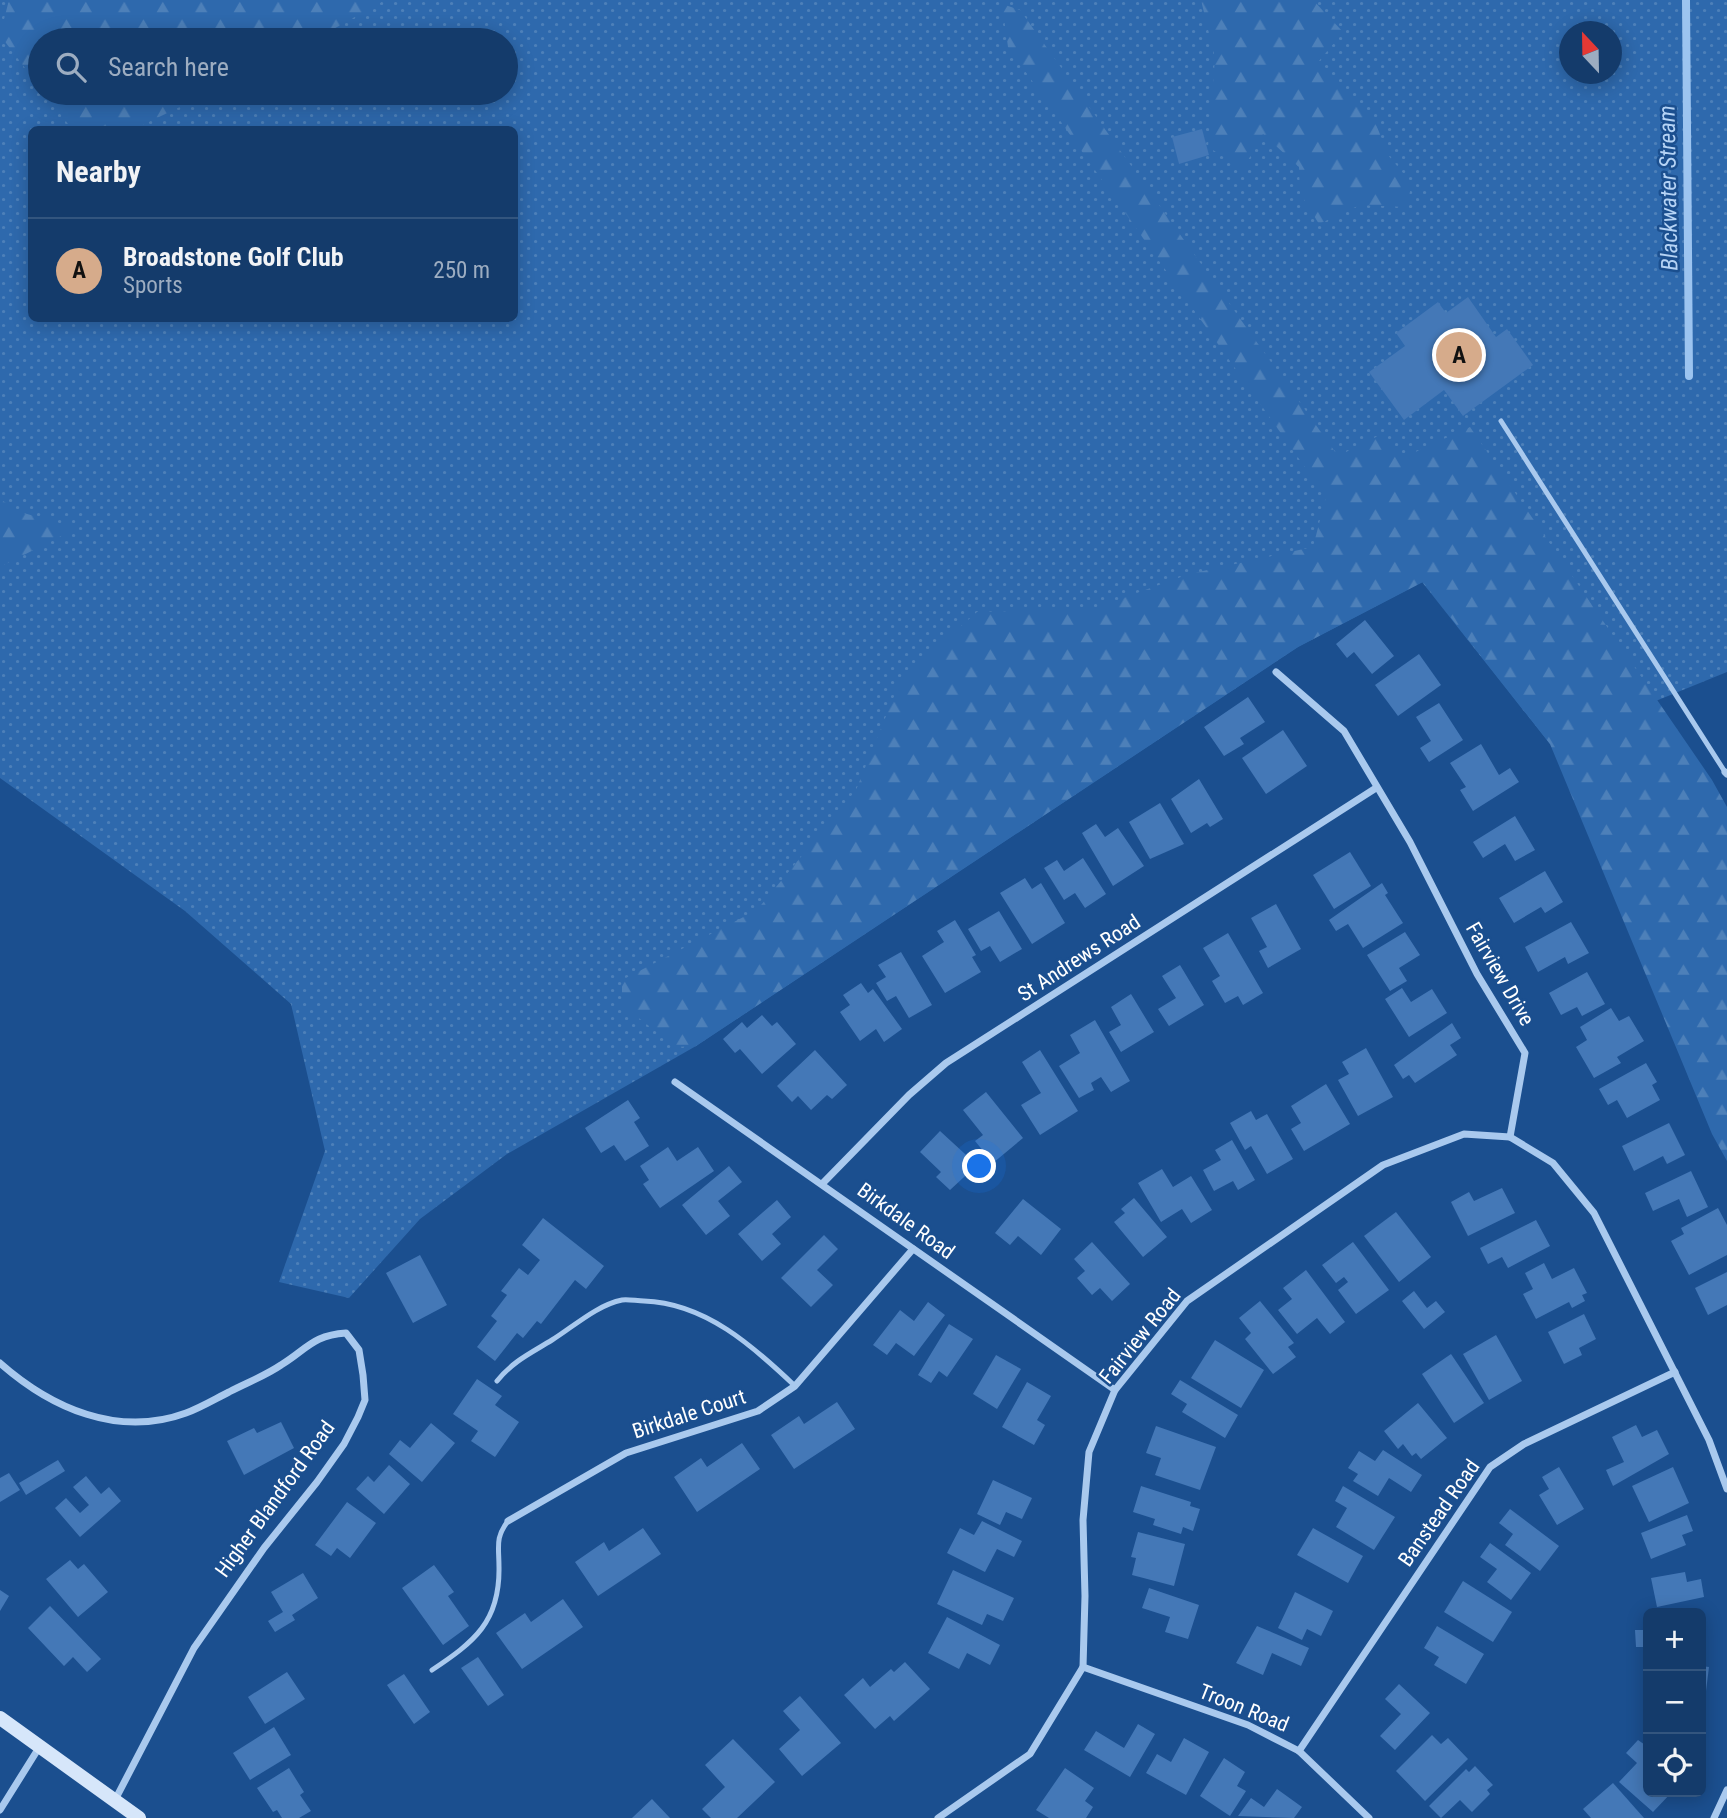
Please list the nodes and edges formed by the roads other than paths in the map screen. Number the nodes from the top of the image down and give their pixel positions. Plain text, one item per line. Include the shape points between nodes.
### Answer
1 (1501, 421) dead end
2 (1276, 672) dead end
3 (1726, 773) edge
4 (1376, 788) junction
5 (675, 1082) dead end
6 (1510, 1137) junction
7 (823, 1183) junction
8 (914, 1249) junction
9 (0, 1363) edge
10 (1675, 1372) junction
11 (496, 1381) dead end
12 (794, 1386) junction
13 (1115, 1390) junction
14 (1727, 1489) edge
15 (508, 1521) joint
16 (1083, 1667) junction
17 (432, 1670) dead end
18 (0, 1718) edge
19 (40, 1746) junction
20 (1299, 1751) junction
21 (1727, 1790) edge
22 (115, 1800) junction
23 (0, 1810) edge
24 (139, 1818) edge
25 (938, 1818) edge
26 (1369, 1818) edge
27 (1714, 1818) edge

1 - 3 lane
2 - 4 street, Fairview Drive via 1344,731
4 - 6 street, Fairview Drive via 1525,1053
4 - 7 street, St Andrews Road via 946,1063
5 - 7 street, Birkdale Road
6 - 10 street via 1553,1163 1594,1213
6 - 13 street, Fairview Road via 1464,1134 1383,1165 1187,1301
7 - 8 street, Birkdale Road
8 - 12 street, Birkdale Court
8 - 13 street, Birkdale Road
9 - 22 street, Higher Blandford Road via 19,1380 69,1409 109,1423 146,1422 185,1414 281,1366 314,1339 346,1333 359,1350 365,1399 344,1444 194,1648
10 - 14 street
10 - 20 street, Banstead Road via 1524,1444 1490,1467
11 - 12 lane via 512,1362 622,1300 678,1307 718,1324 758,1351
12 - 15 street, Birkdale Court via 758,1411 626,1453
13 - 16 street, Fairview Road via 1090,1452 1083,1520
15 - 17 lane via 498,1534 497,1602 470,1645
16 - 20 street, Troon Road via 1248,1726
16 - 25 street, Fairview Road via 1030,1754
18 - 19 main road
19 - 22 main road
19 - 23 street
20 - 26 street, Troon Road
21 - 27 street
22 - 24 main road

